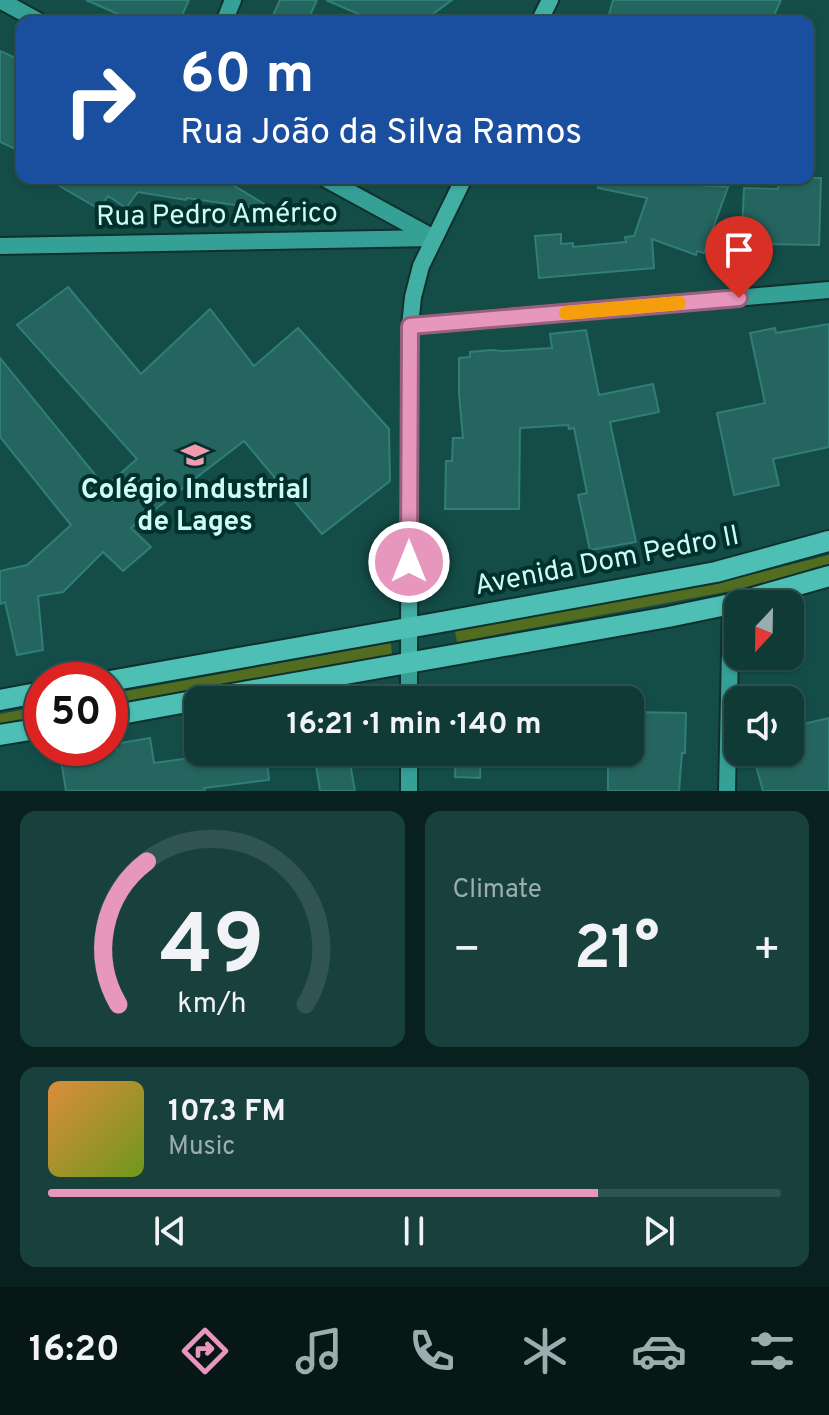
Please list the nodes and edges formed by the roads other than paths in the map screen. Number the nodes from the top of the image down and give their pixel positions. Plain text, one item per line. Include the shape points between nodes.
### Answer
1 (0, 0) edge
2 (29, 16) edge
3 (335, 184) edge
4 (461, 184) edge
5 (434, 238) junction
6 (0, 246) edge
7 (829, 290) edge
8 (410, 326) junction
9 (829, 541) edge
10 (829, 576) edge
11 (780, 590) edge
12 (724, 605) edge
13 (409, 628) junction
14 (409, 663) junction
15 (730, 670) edge
16 (128, 678) edge
17 (278, 686) edge
18 (409, 686) edge
19 (24, 695) edge
20 (0, 700) edge
21 (184, 703) edge
22 (128, 713) edge
23 (24, 731) edge
24 (0, 735) edge
25 (409, 766) edge
26 (409, 791) edge
27 (727, 791) edge

1 - 2 street
3 - 5 street
4 - 5 main road
5 - 6 street, Rua Pedro Américo
5 - 8 main road via 421,266
7 - 8 street
8 - 13 main road
9 - 13 main road, Avenida Dom Pedro II via 716,572
10 - 11 main road
12 - 14 main road
13 - 14 main road
13 - 16 main road, Avenida Dom Pedro II
14 - 17 main road
14 - 18 street
15 - 27 street
19 - 20 main road
21 - 22 main road
23 - 24 main road
25 - 26 street

